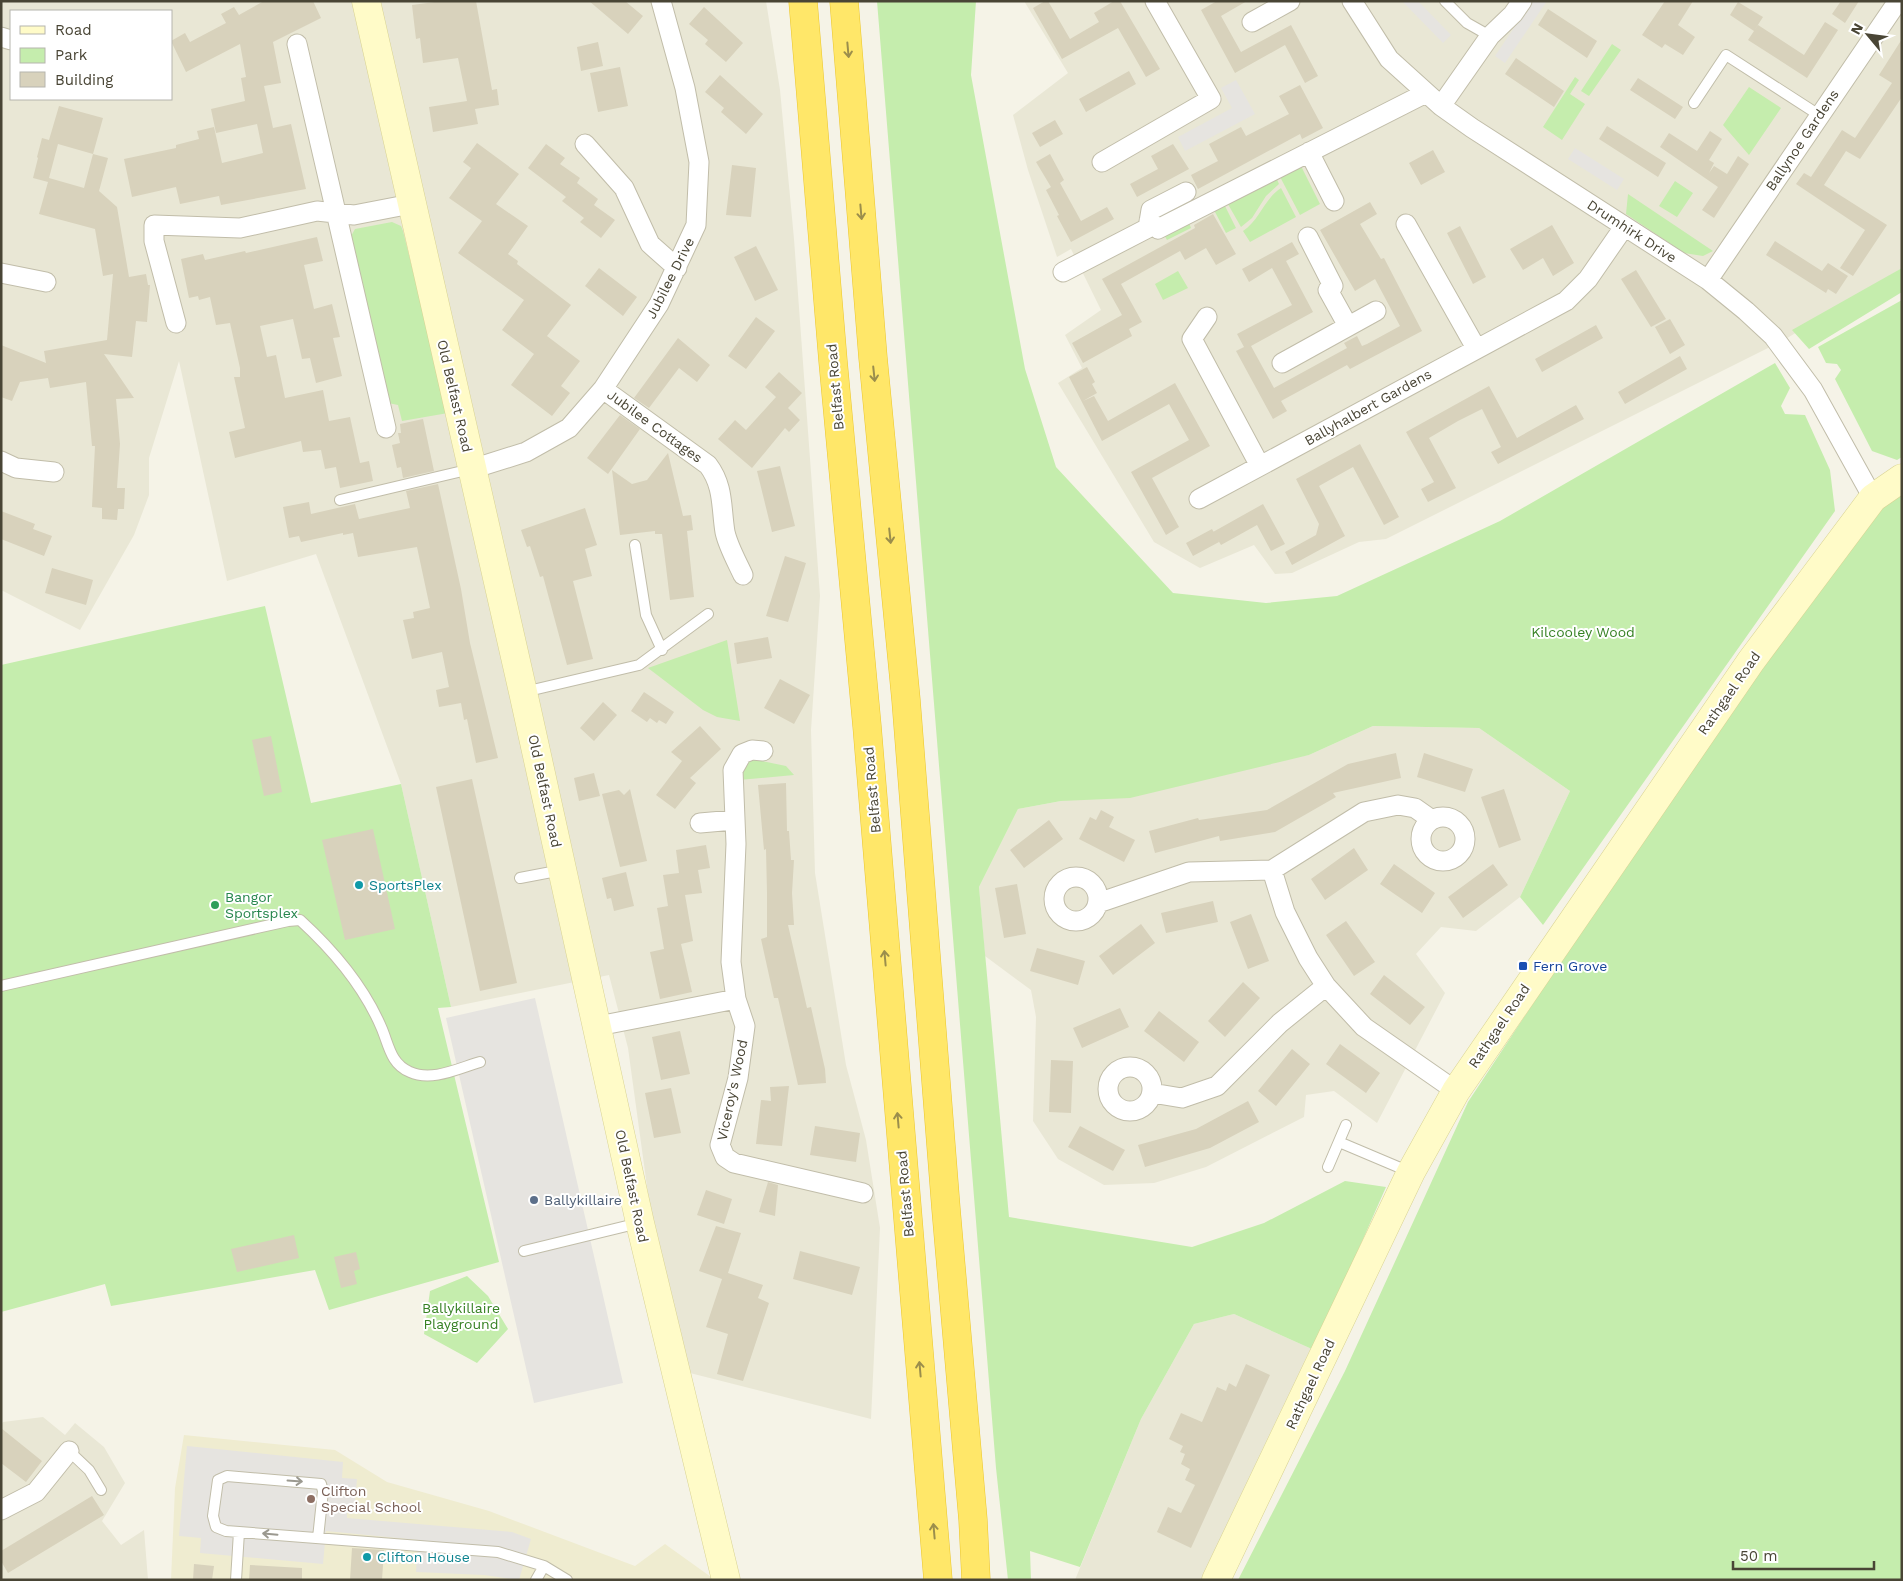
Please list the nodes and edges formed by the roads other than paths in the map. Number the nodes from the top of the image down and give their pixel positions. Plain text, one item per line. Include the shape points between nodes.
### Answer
1 (366, 1) edge
2 (661, 1) edge
3 (803, 1) edge
4 (844, 1) edge
5 (1155, 1) edge
6 (1290, 1) edge
7 (1352, 1) edge
8 (1446, 1) edge
9 (1522, 1) edge
10 (1898, 1) edge
11 (1252, 22) dead end
12 (1490, 36) junction
13 (297, 44) dead end
14 (1426, 93) junction
15 (1694, 103) dead end
16 (1441, 106) junction
17 (1819, 115) junction
18 (585, 144) dead end
19 (1309, 152) junction
20 (1102, 162) dead end
21 (1186, 192) dead end
22 (1334, 201) dead end
23 (411, 204) junction
24 (336, 214) junction
25 (1149, 221) junction
26 (1406, 224) dead end
27 (1624, 227) junction
28 (1308, 237) dead end
29 (677, 268) junction
30 (1063, 272) dead end
31 (1, 273) edge
32 (1708, 280) junction
33 (46, 282) dead end
34 (1376, 311) dead end
35 (1207, 317) dead end
36 (176, 323) dead end
37 (1348, 326) junction
38 (1476, 348) junction
39 (1282, 363) dead end
40 (603, 389) junction
41 (386, 428) dead end
42 (1, 462) edge
43 (1260, 466) junction
44 (472, 469) junction
45 (54, 472) dead end
46 (1902, 478) edge
47 (1873, 498) junction
48 (340, 500) dead end
49 (1199, 500) dead end
50 (635, 545) dead end
51 (743, 576) dead end
52 (708, 614) dead end
53 (662, 650) junction
54 (524, 692) junction
55 (763, 751) dead end
56 (734, 820) junction
57 (1432, 820) dead end
58 (700, 823) dead end
59 (563, 870) junction
60 (1272, 870) junction
61 (520, 878) dead end
62 (1098, 902) dead end
63 (1, 986) edge
64 (1326, 986) junction
65 (736, 999) junction
66 (598, 1026) junction
67 (480, 1062) dead end
68 (1456, 1091) junction
69 (1152, 1093) dead end
70 (1346, 1126) dead end
71 (1339, 1142) junction
72 (1328, 1167) dead end
73 (1411, 1172) junction
74 (863, 1193) dead end
75 (640, 1223) junction
76 (524, 1252) dead end
77 (69, 1451) joint
78 (101, 1490) dead end
79 (2, 1507) edge
80 (239, 1532) junction
81 (318, 1538) junction
82 (544, 1566) junction
83 (236, 1580) edge
84 (536, 1580) edge
85 (567, 1580) edge
86 (726, 1580) edge
87 (938, 1580) edge
88 (976, 1580) edge
89 (1216, 1580) edge

1 - 23 street, Old Belfast Road
2 - 29 street, Jubilee Drive via 685,88 699,162 696,225
87 -> 3 highway, Belfast Road
4 -> 88 highway via 873,358 906,700
5 - 20 street via 1211,99
6 - 11 street
7 - 14 street, Drumhirk Drive via 1389,60
8 - 12 lane via 1467,22
9 - 12 street
10 - 17 street, Ballynoe Gardens
12 - 16 street
13 - 24 street
14 - 16 street, Drumhirk Drive
14 - 19 street
15 - 17 lane via 1726,55
16 - 27 street, Drumhirk Drive
17 - 32 street, Ballynoe Gardens
18 - 29 street via 624,188 650,244
19 - 22 street
19 - 25 street via 1158,229
21 - 25 street via 1151,210
23 - 24 street via 354,215
23 - 44 street, Old Belfast Road
24 - 36 street via 317,211 240,228 154,225 154,242
24 - 41 street
25 - 30 street via 1148,228
26 - 38 street
27 - 32 street, Drumhirk Drive
27 - 38 street, Ballyhalbert Gardens via 1588,278 1566,301
28 - 37 street via 1333,286 1328,290
29 - 40 street, Jubilee Drive via 659,304
31 - 33 street
32 - 47 street, Drumhirk Drive via 1746,311 1784,349 1820,401
34 - 37 street
35 - 43 street via 1192,338
37 - 39 street
38 - 43 street, Ballyhalbert Gardens
40 - 44 street, Jubilee Drive via 569,428 526,452
40 - 51 street, Jubilee Cottages via 694,454 717,476 725,534
42 - 45 street via 16,468
43 - 49 street, Ballyhalbert Gardens
44 - 48 lane
44 - 54 street, Old Belfast Road
46 - 47 street, Rathgael Road
47 - 68 street, Rathgael Road via 1746,669
50 - 53 lane via 646,615
52 - 53 lane
53 - 54 lane via 639,665
54 - 59 street, Old Belfast Road
55 - 56 street, Viceroy's Wood via 752,750 742,754 733,770
56 - 58 street
56 - 65 street, Viceroy's Wood via 736,883 731,962
57 - 60 street via 1415,808 1398,805 1364,812
59 - 61 lane
59 - 66 street, Old Belfast Road
60 - 62 street via 1189,872
60 - 64 street via 1285,912
63 - 67 lane via 300,920 344,965 362,990 387,1047 403,1068 411,1073 434,1076
64 - 68 street via 1364,1027
64 - 69 street via 1280,1023 1217,1086 1182,1098
65 - 66 street
65 - 74 street, Viceroy's Wood via 745,1026 738,1078 720,1145 725,1157 734,1163
66 - 75 street, Old Belfast Road
68 - 73 street, Rathgael Road
70 - 71 lane
71 - 72 lane
71 - 73 lane
73 - 89 street, Rathgael Road
75 - 76 lane
75 - 86 street, Old Belfast Road
77 - 78 lane via 89,1470
77 - 79 street via 36,1492
81 -> 80 lane
80 -> 81 lane via 216,1527 216,1489 218,1480 227,1476 320,1484
80 - 83 lane
81 - 82 lane via 498,1552
82 - 84 lane
82 - 85 lane

